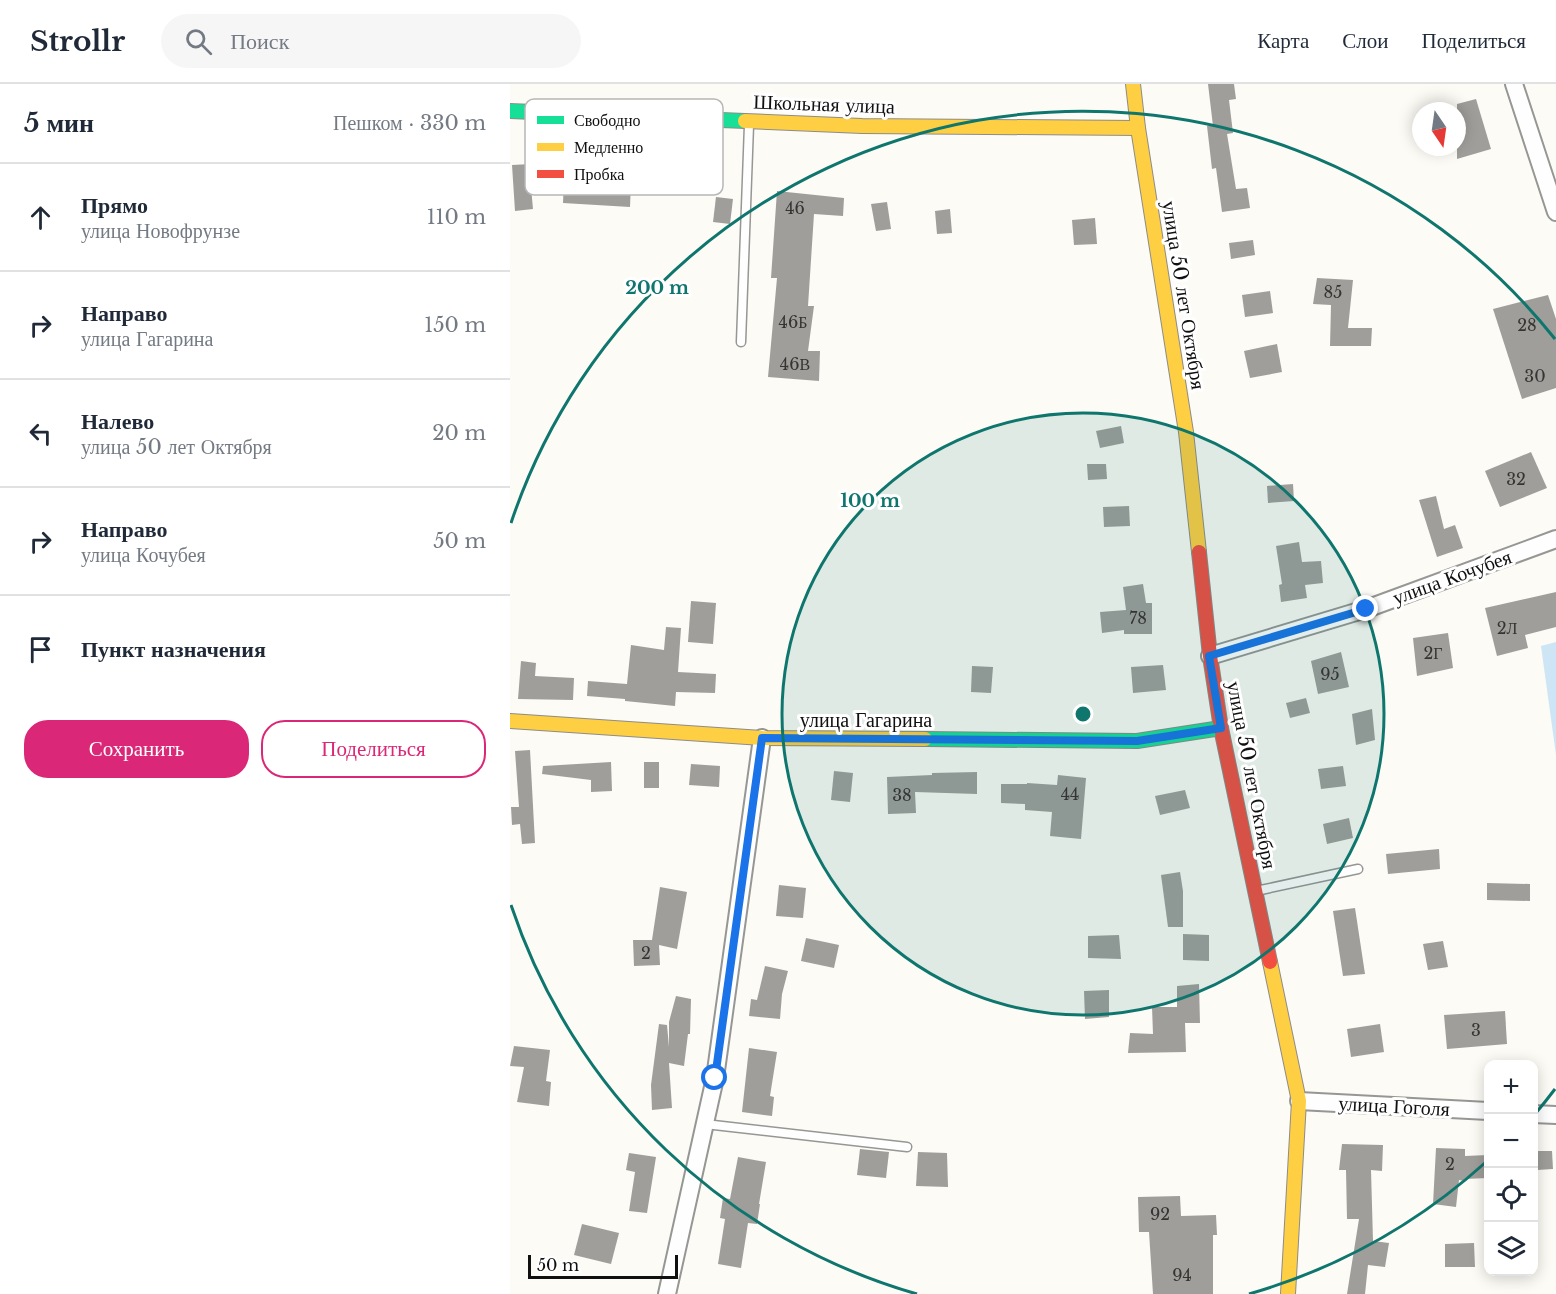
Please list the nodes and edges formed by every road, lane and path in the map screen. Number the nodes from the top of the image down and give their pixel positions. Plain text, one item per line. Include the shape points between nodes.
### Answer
1 (1133, 84) edge
2 (1514, 84) edge
3 (510, 111) edge
4 (525, 112) edge
5 (723, 120) edge
6 (749, 121) junction
7 (1138, 128) junction
8 (1554, 201) edge
9 (741, 342) dead end
10 (1556, 538) edge
11 (1209, 656) junction
12 (510, 721) edge
13 (1221, 728) junction
14 (762, 738) junction
15 (1358, 868) dead end
16 (1255, 891) junction
17 (1299, 1101) junction
18 (1484, 1111) edge
19 (1538, 1114) edge
20 (1556, 1115) edge
21 (705, 1124) junction
22 (907, 1147) dead end
23 (667, 1294) edge
24 (1288, 1294) edge

1 - 7 street, улица 50 лет Октября
2 - 8 street
3 - 4 street, Школьная улица
5 - 6 street, Школьная улица
6 - 7 street, Школьная улица
6 - 9 lane
7 - 11 street, улица 50 лет Октября via 1186,432
10 - 11 street, улица Кочубея via 1366,609
11 - 13 street, улица 50 лет Октября
12 - 14 street, улица Гагарина
13 - 14 street, улица Гагарина via 1137,741
13 - 16 street, улица 50 лет Октября
14 - 21 street via 715,1078
15 - 16 lane
16 - 17 street, улица 50 лет Октября
17 - 18 street, улица Гоголя
17 - 24 street, улица 50 лет Октября
19 - 20 street
21 - 22 lane
21 - 23 street

